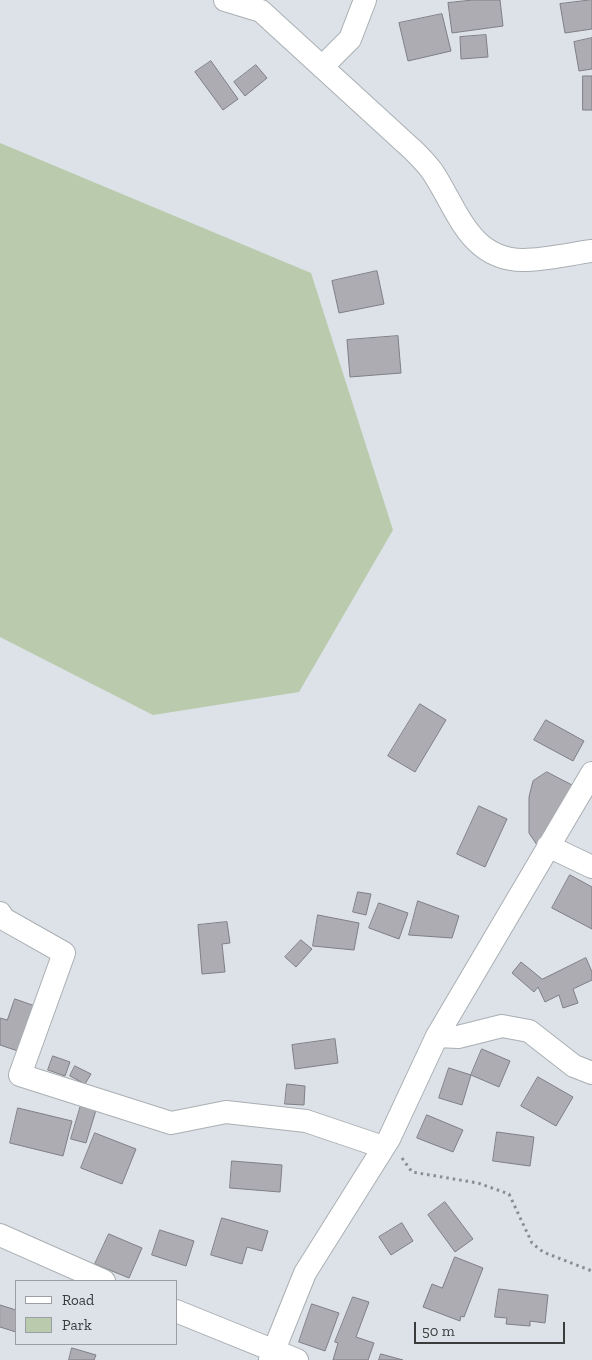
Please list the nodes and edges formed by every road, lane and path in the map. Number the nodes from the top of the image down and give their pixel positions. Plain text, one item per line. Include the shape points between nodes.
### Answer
1 (225, 0) edge
2 (365, 0) edge
3 (322, 67) junction
4 (592, 251) edge
5 (592, 773) edge
6 (548, 846) junction
7 (592, 868) edge
8 (0, 913) edge
9 (437, 1036) junction
10 (592, 1073) edge
11 (386, 1143) junction
12 (0, 1235) edge
13 (592, 1271) edge
14 (102, 1280) edge
15 (178, 1312) edge
16 (271, 1355) edge
17 (297, 1360) edge

1 - 3 street via 261,11
2 - 3 street via 350,39
3 - 4 street via 431,169 467,231 480,246 522,260
5 - 6 street
6 - 7 street
6 - 9 street
8 - 11 street via 4,919 64,953 20,1075 171,1123 226,1112 306,1121
9 - 10 street via 458,1037 502,1026 529,1031 574,1066
9 - 11 street
11 - 13 path via 412,1172 478,1182 509,1194 532,1243 544,1252
11 - 16 street via 305,1273
12 - 14 street
15 - 16 street
16 - 17 street

